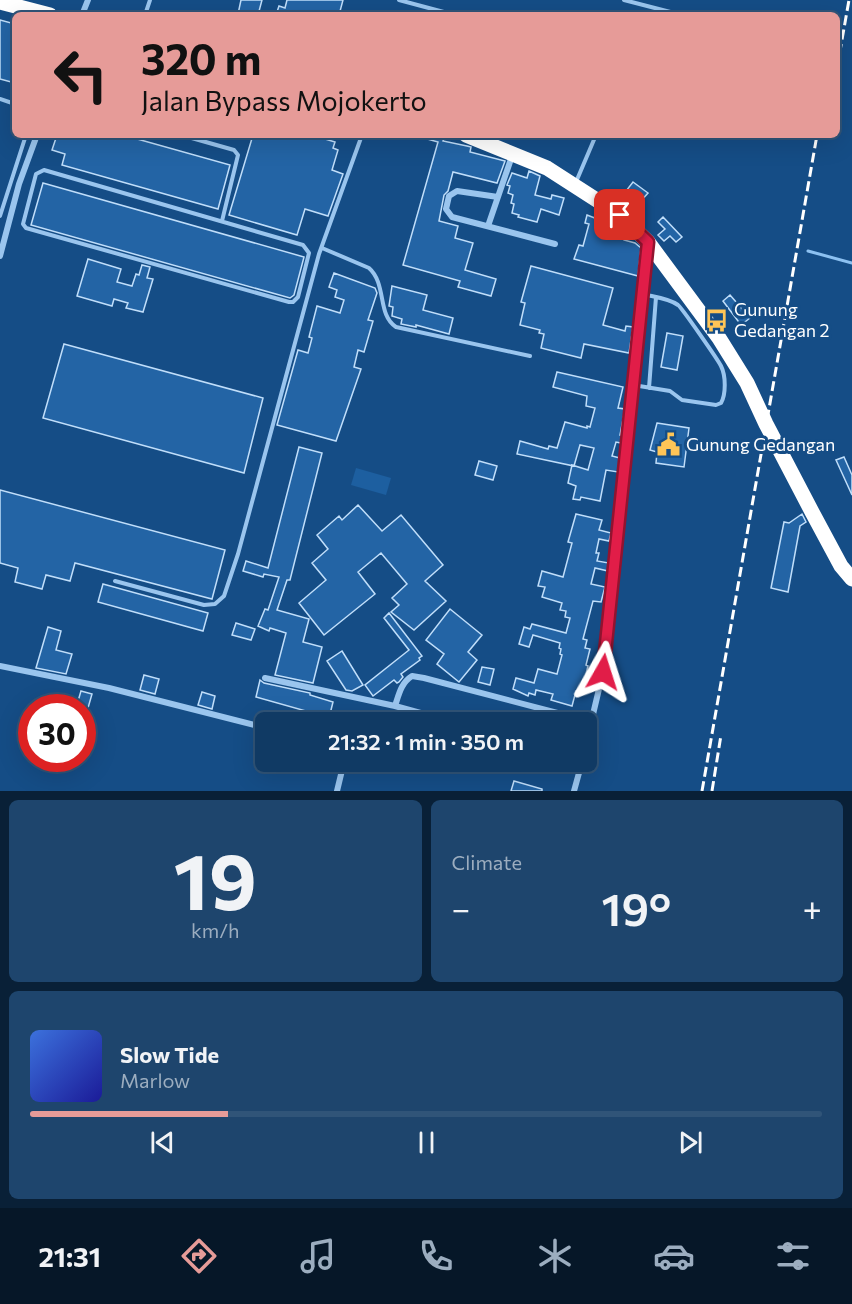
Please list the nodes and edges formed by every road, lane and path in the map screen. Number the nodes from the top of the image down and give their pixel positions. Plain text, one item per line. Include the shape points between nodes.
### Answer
1 (399, 0) edge
2 (624, 0) edge
3 (0, 2) edge
4 (38, 12) edge
5 (444, 12) edge
6 (670, 12) edge
7 (25, 138) edge
8 (36, 138) edge
9 (192, 138) edge
10 (361, 138) edge
11 (473, 138) edge
12 (595, 138) edge
13 (513, 154) junction
14 (574, 186) junction
15 (498, 198) junction
16 (0, 216) edge
17 (222, 221) junction
18 (488, 226) junction
19 (648, 242) junction
20 (555, 244) dead end
21 (322, 248) junction
22 (0, 256) edge
23 (642, 294) junction
24 (656, 297) junction
25 (530, 356) dead end
26 (633, 385) junction
27 (649, 388) junction
28 (852, 579) edge
29 (116, 581) dead end
30 (0, 666) edge
31 (265, 678) dead end
32 (395, 706) junction
33 (417, 712) edge
34 (553, 712) edge
35 (594, 712) edge
36 (255, 725) edge
37 (342, 772) edge
38 (579, 772) edge
39 (337, 791) edge
40 (574, 791) edge

1 - 5 lane
2 - 6 lane
3 - 4 highway
7 - 16 lane
8 - 22 street
9 - 17 lane via 234,150 238,155
10 - 21 lane
11 - 13 highway
12 - 14 lane
13 - 14 highway via 547,168
13 - 15 street
14 - 19 highway via 620,215
15 - 18 street
15 - 18 street via 457,190 448,199 449,214
17 - 17 lane via 41,170 36,174 23,224 267,296 296,300 309,253 306,247
18 - 20 street
19 - 23 street
19 - 28 highway via 747,383 841,566
21 - 25 lane via 375,274 387,319 396,327
21 - 29 lane via 224,596 215,604 204,605
23 - 24 lane
23 - 26 street
24 - 27 lane
24 - 27 lane via 681,307 721,366 723,399 716,405 682,400 670,391
26 - 27 lane
26 - 35 street via 603,672
30 - 36 street via 109,688
31 - 32 street
32 - 33 street
32 - 34 street via 402,686 412,676
37 - 39 street
38 - 40 street

